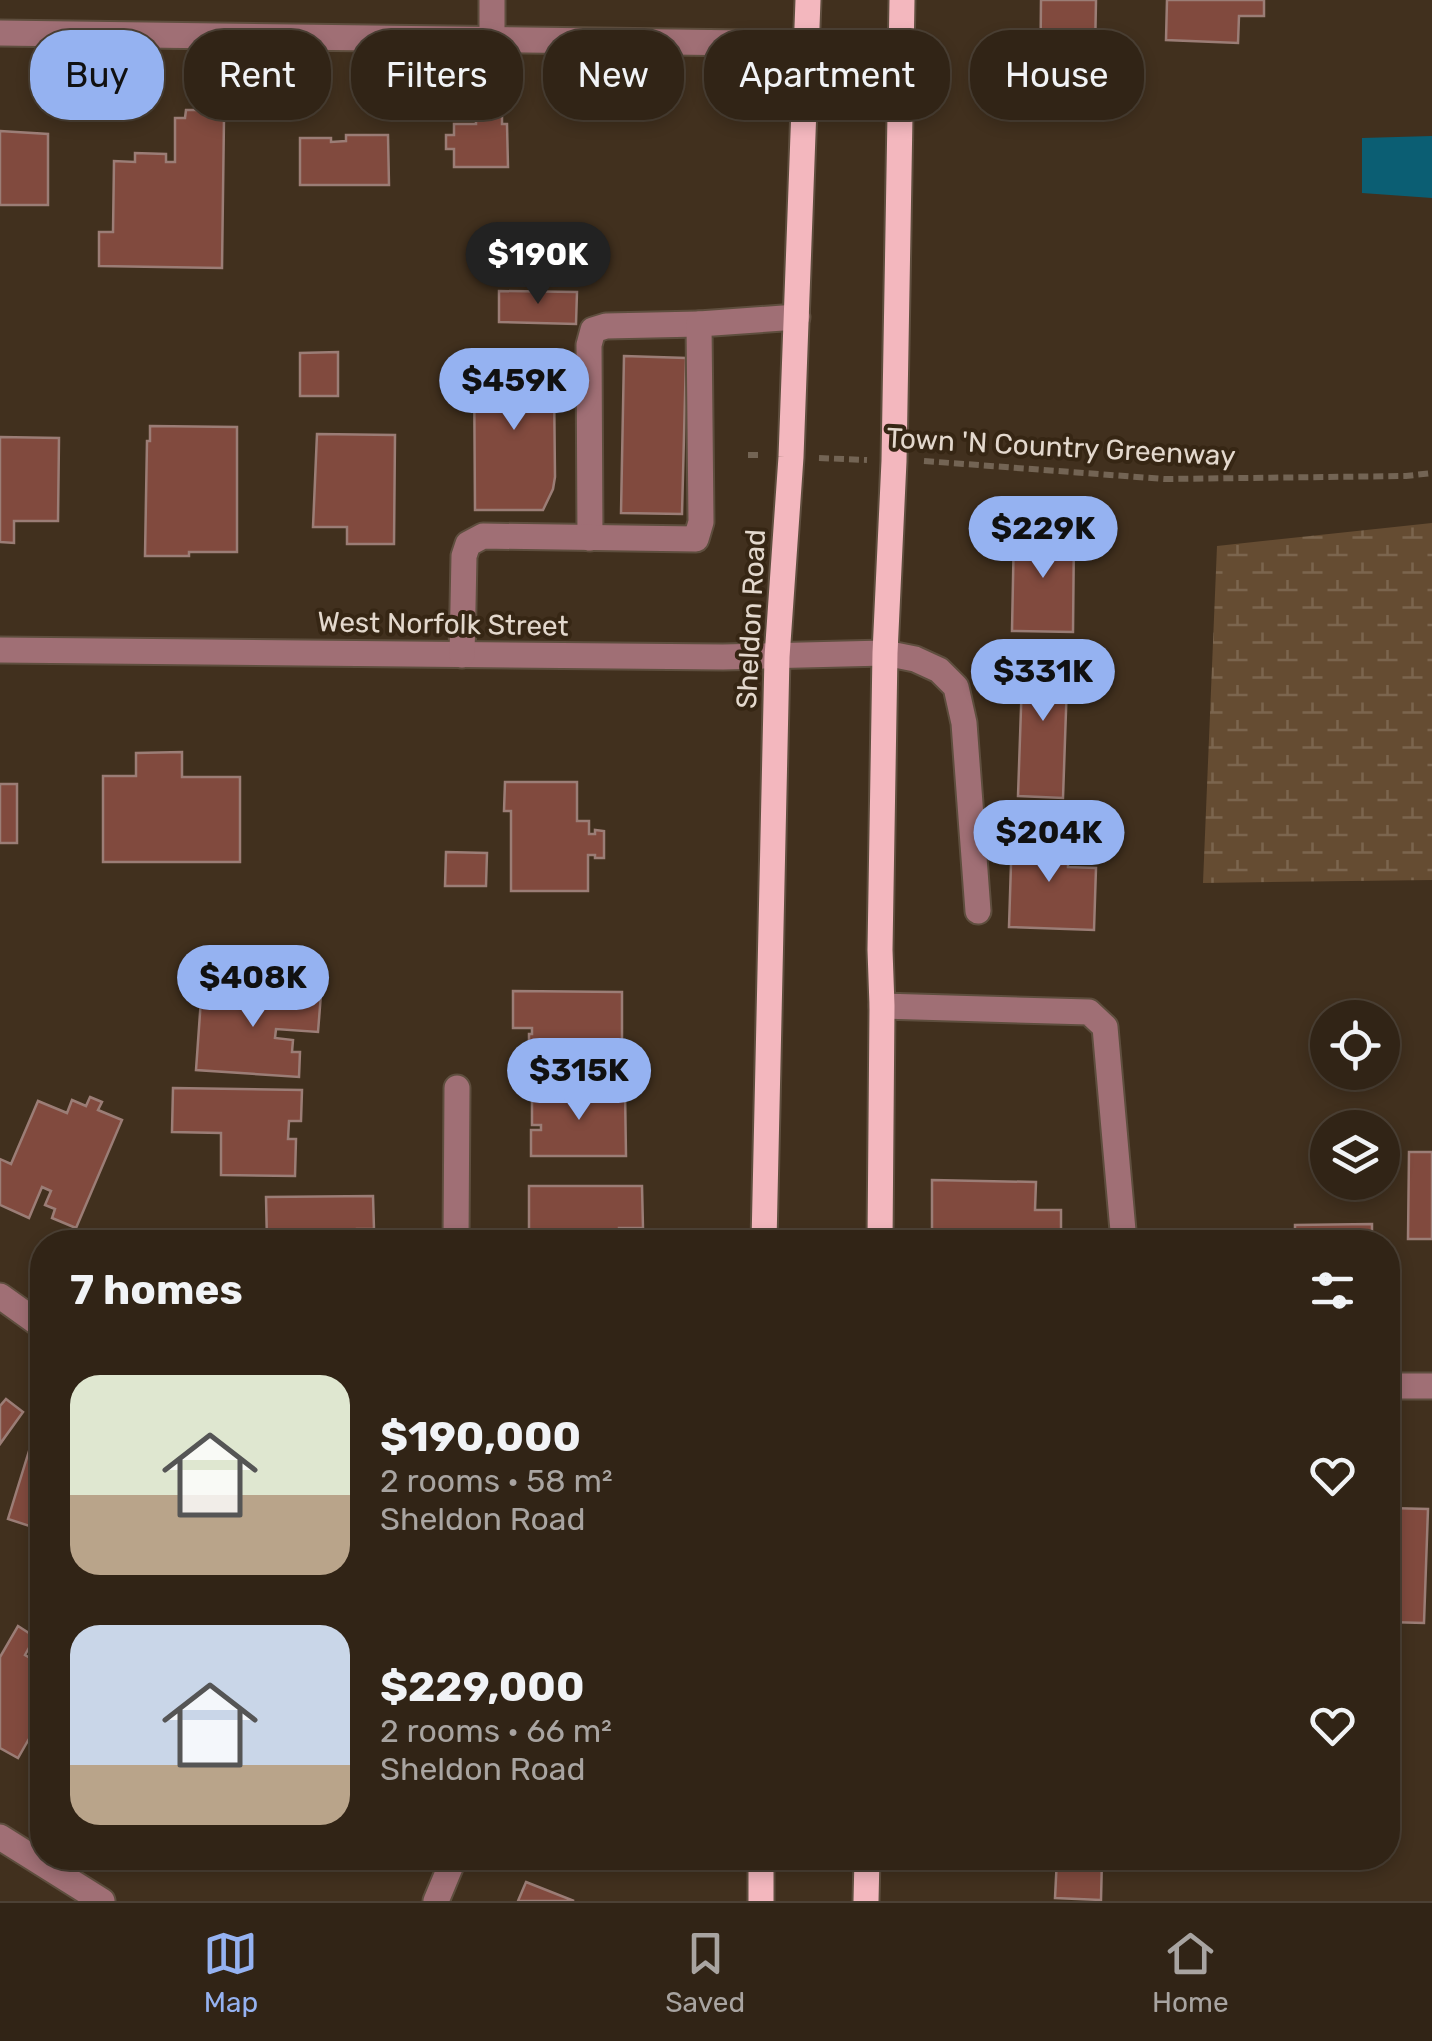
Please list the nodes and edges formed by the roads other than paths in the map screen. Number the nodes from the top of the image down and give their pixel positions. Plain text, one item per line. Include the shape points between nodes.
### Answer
1 (492, 0) edge
2 (808, 0) edge
3 (902, 0) edge
4 (492, 30) edge
5 (807, 30) edge
6 (902, 30) edge
7 (0, 34) edge
8 (351, 38) edge
9 (523, 39) edge
10 (704, 42) edge
11 (804, 120) edge
12 (901, 120) edge
13 (797, 317) junction
14 (700, 324) junction
15 (590, 538) junction
16 (0, 650) edge
17 (885, 653) junction
18 (462, 655) junction
19 (777, 657) junction
20 (978, 911) dead end
21 (882, 1006) junction
22 (457, 1088) dead end
23 (456, 1230) edge
24 (764, 1230) edge
25 (880, 1230) edge
26 (1123, 1230) edge
27 (0, 1296) edge
28 (30, 1317) edge
29 (1400, 1386) edge
30 (1432, 1386) edge
31 (0, 1838) edge
32 (30, 1857) edge
33 (52, 1870) edge
34 (449, 1870) edge
35 (761, 1870) edge
36 (867, 1870) edge
37 (102, 1901) edge
38 (436, 1901) edge
39 (761, 1901) edge
40 (866, 1901) edge

1 - 4 street
2 - 5 main road, Sheldon Road
3 - 6 main road
7 - 8 street
9 - 10 street
11 - 13 main road, Sheldon Road
12 - 17 main road
13 - 14 street
13 - 19 main road, Sheldon Road
14 - 15 street via 593,330
14 - 15 street via 696,539
15 - 18 street via 483,536 468,544
16 - 18 street, West Norfolk Street
17 - 19 street, West Norfolk Street
17 - 20 street, West Norfolk Street via 927,664 956,687
17 - 21 main road
18 - 19 street, West Norfolk Street
19 - 24 main road, Sheldon Road
21 - 25 main road
21 - 26 street via 1089,1012 1106,1027
22 - 23 street
27 - 28 street
29 - 30 street
31 - 32 street
33 - 37 street
34 - 38 street
35 - 39 main road
36 - 40 main road

